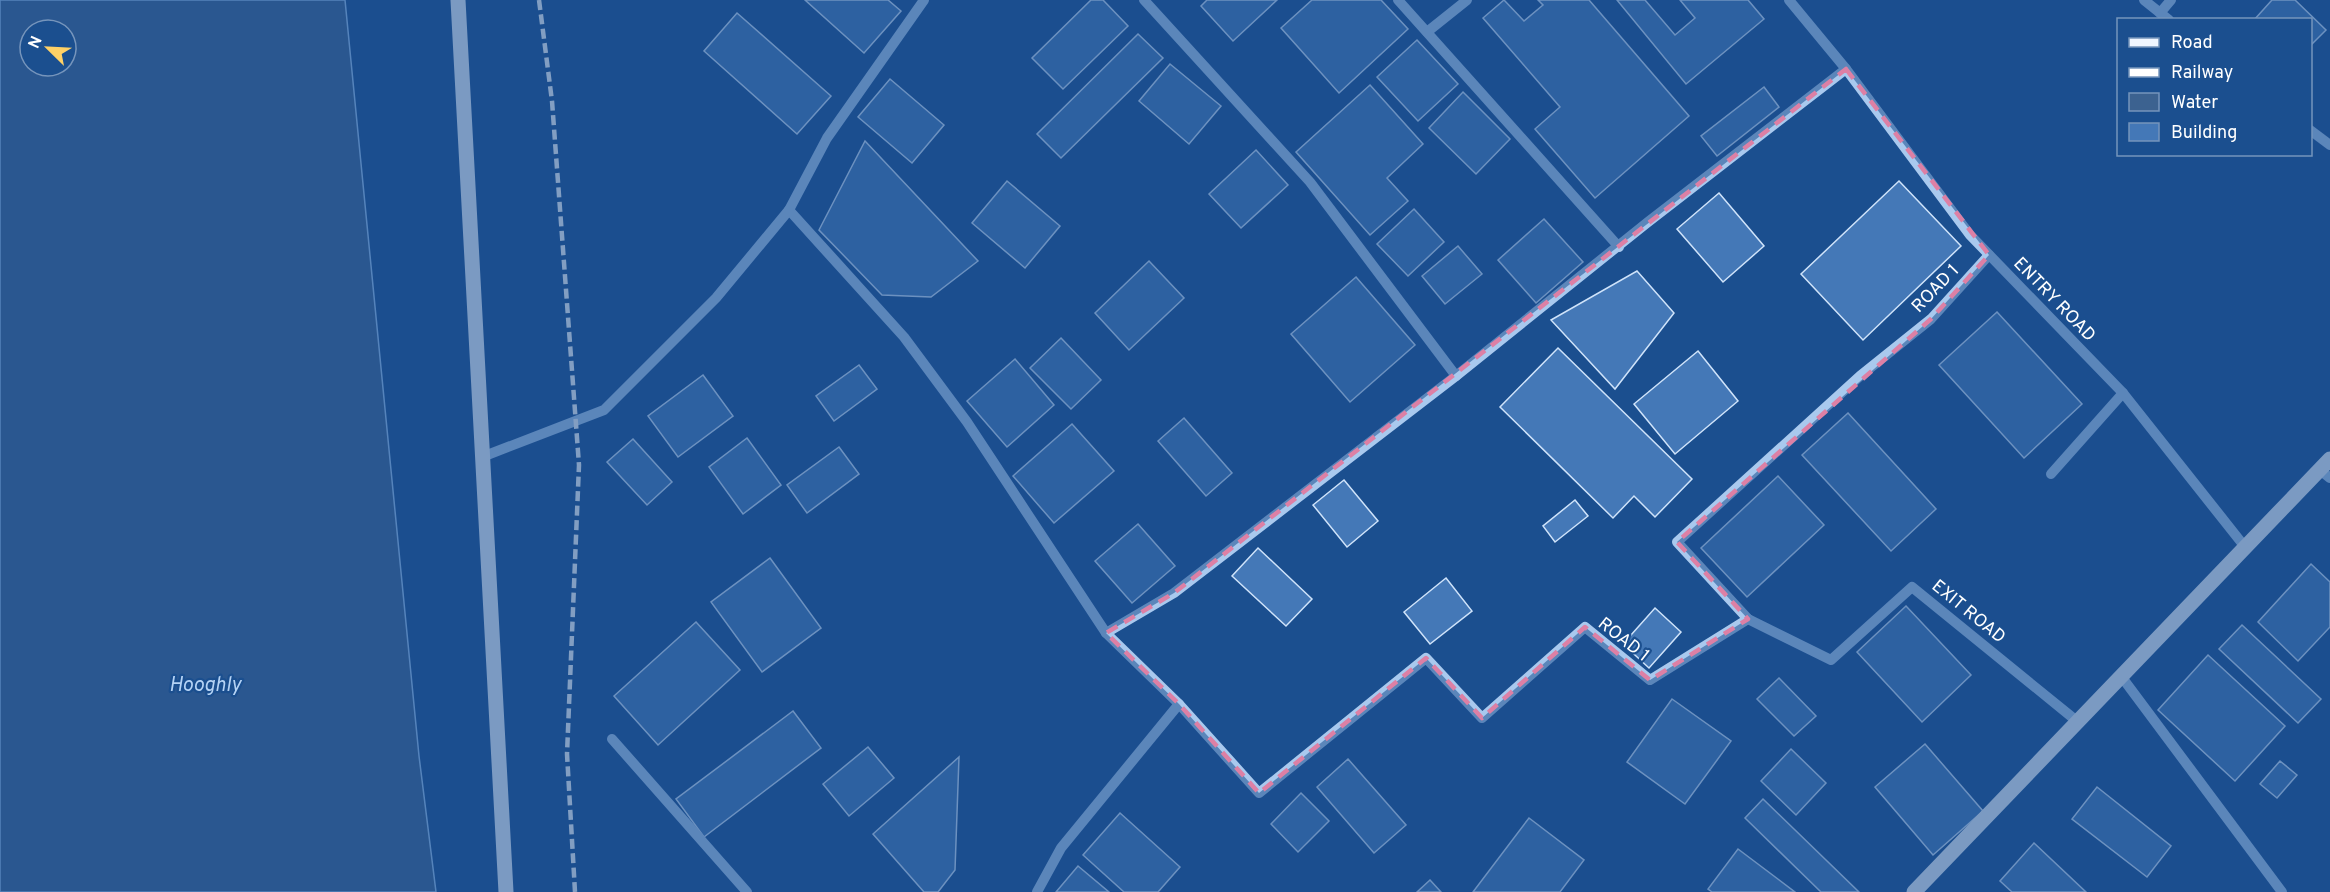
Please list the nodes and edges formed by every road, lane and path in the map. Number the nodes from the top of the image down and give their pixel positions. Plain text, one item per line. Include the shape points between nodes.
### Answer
1 (458, 0) edge
2 (924, 0) edge
3 (1144, 0) edge
4 (1398, 0) edge
5 (1467, 0) edge
6 (1790, 0) edge
7 (2144, 0) edge
8 (2171, 0) edge
9 (2165, 16) edge
10 (1427, 32) junction
11 (1846, 69) junction
12 (2312, 132) edge
13 (2330, 145) edge
14 (789, 210) junction
15 (1619, 247) junction
16 (1989, 255) junction
17 (1456, 376) junction
18 (2122, 393) junction
19 (482, 456) junction
20 (2327, 469) edge
21 (2051, 474) dead end
22 (2246, 548) junction
23 (1748, 620) junction
24 (1106, 633) junction
25 (2121, 676) junction
26 (1179, 704) junction
27 (2078, 722) junction
28 (612, 740) dead end
29 (506, 892) edge
30 (747, 892) edge
31 (1037, 892) edge
32 (1914, 892) edge
33 (2282, 892) edge

1 - 19 main road
2 - 14 street via 827,138
3 - 17 street via 1310,182
4 - 10 street
5 - 10 street
6 - 11 street, ENTRY ROAD
7 - 9 street
8 - 9 street
10 - 15 street
11 - 15 street
11 - 16 street, ENTRY ROAD
12 - 13 street
14 - 19 street via 717,298 604,410
14 - 24 street, ROAD 1 via 904,337 967,422
15 - 17 street
16 - 18 street, ENTRY ROAD
16 - 23 street, ROAD 1 via 1930,319 1860,376 1677,542
17 - 24 street via 1174,594
18 - 21 street
18 - 22 street, ENTRY ROAD
19 - 29 main road
20 - 22 main road
22 - 25 main road
23 - 26 street, ROAD 1 via 1650,681 1585,627 1482,718 1426,658 1259,793
23 - 27 street, EXIT ROAD via 1831,660 1912,587
24 - 26 street, ROAD 1
25 - 27 main road
25 - 33 street
26 - 31 street via 1061,848
27 - 32 main road
28 - 30 street

